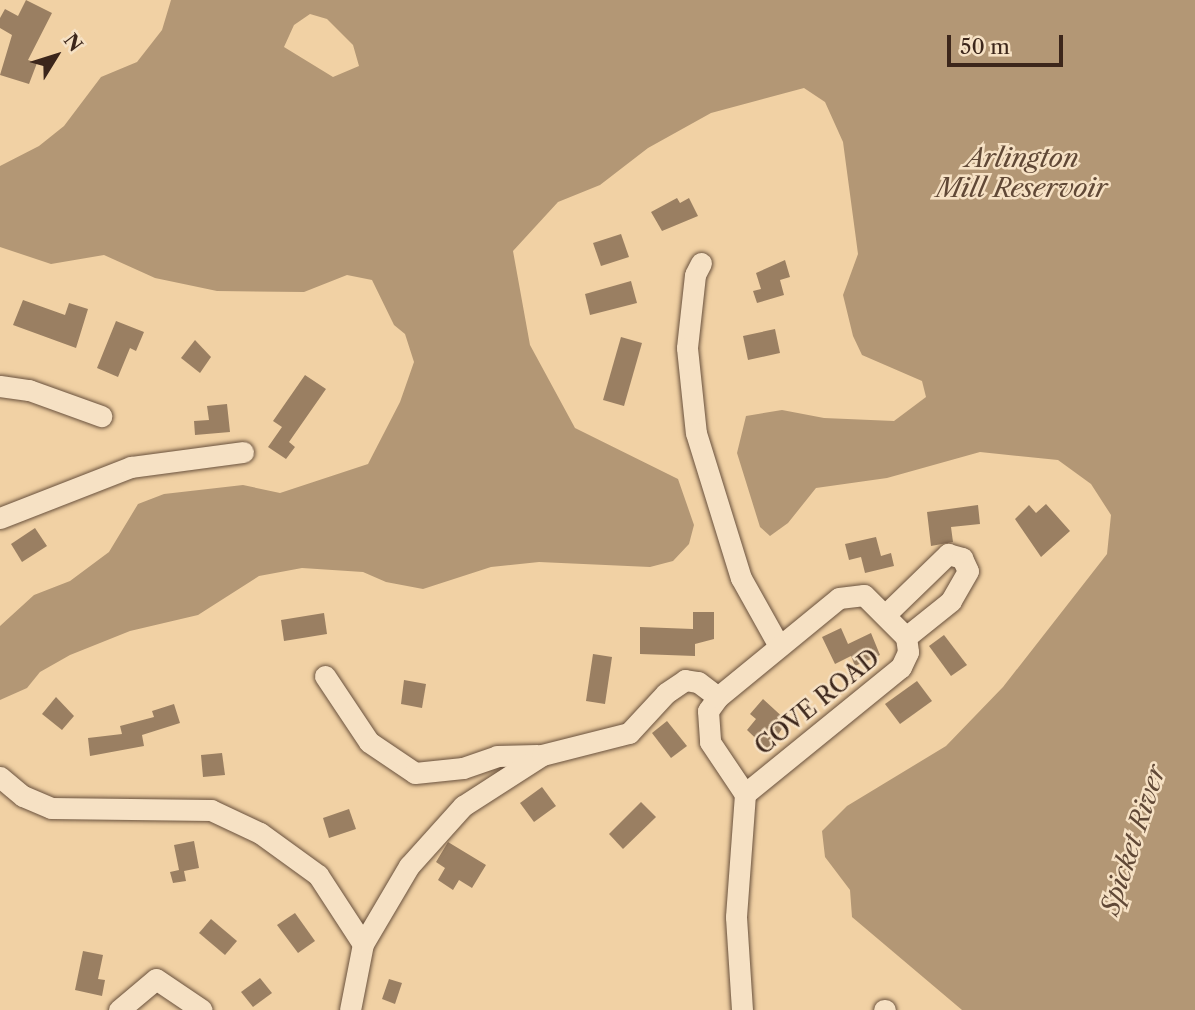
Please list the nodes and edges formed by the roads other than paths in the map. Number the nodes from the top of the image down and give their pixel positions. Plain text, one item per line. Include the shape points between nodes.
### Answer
1 (698, 269) dead end
2 (0, 386) edge
3 (101, 416) dead end
4 (243, 452) dead end
5 (0, 518) edge
6 (885, 614) junction
7 (906, 637) junction
8 (779, 646) junction
9 (325, 676) dead end
10 (718, 697) junction
11 (542, 755) junction
12 (0, 777) edge
13 (745, 794) junction
14 (363, 944) junction
15 (119, 1010) edge
16 (202, 1010) edge
17 (350, 1010) edge
18 (742, 1010) edge

1 - 8 street via 687,348 696,433 741,578
2 - 3 street via 29,390
4 - 5 street via 131,467
6 - 7 street, COVE ROAD
6 - 7 street via 948,554 962,558 968,571 951,601
6 - 8 street, COVE ROAD via 864,595 847,594
7 - 13 street, COVE ROAD via 905,660 889,681
8 - 10 street, COVE ROAD
9 - 11 street via 369,742 415,773 463,768 497,756
10 - 11 street via 698,682 685,680 666,693 629,733
10 - 13 street via 708,711 710,742
11 - 14 street via 481,792 430,839
12 - 14 street via 23,796 51,808 194,807 232,820 292,853 318,875
13 - 18 street via 736,917
14 - 17 street
15 - 16 street via 151,980 164,981

